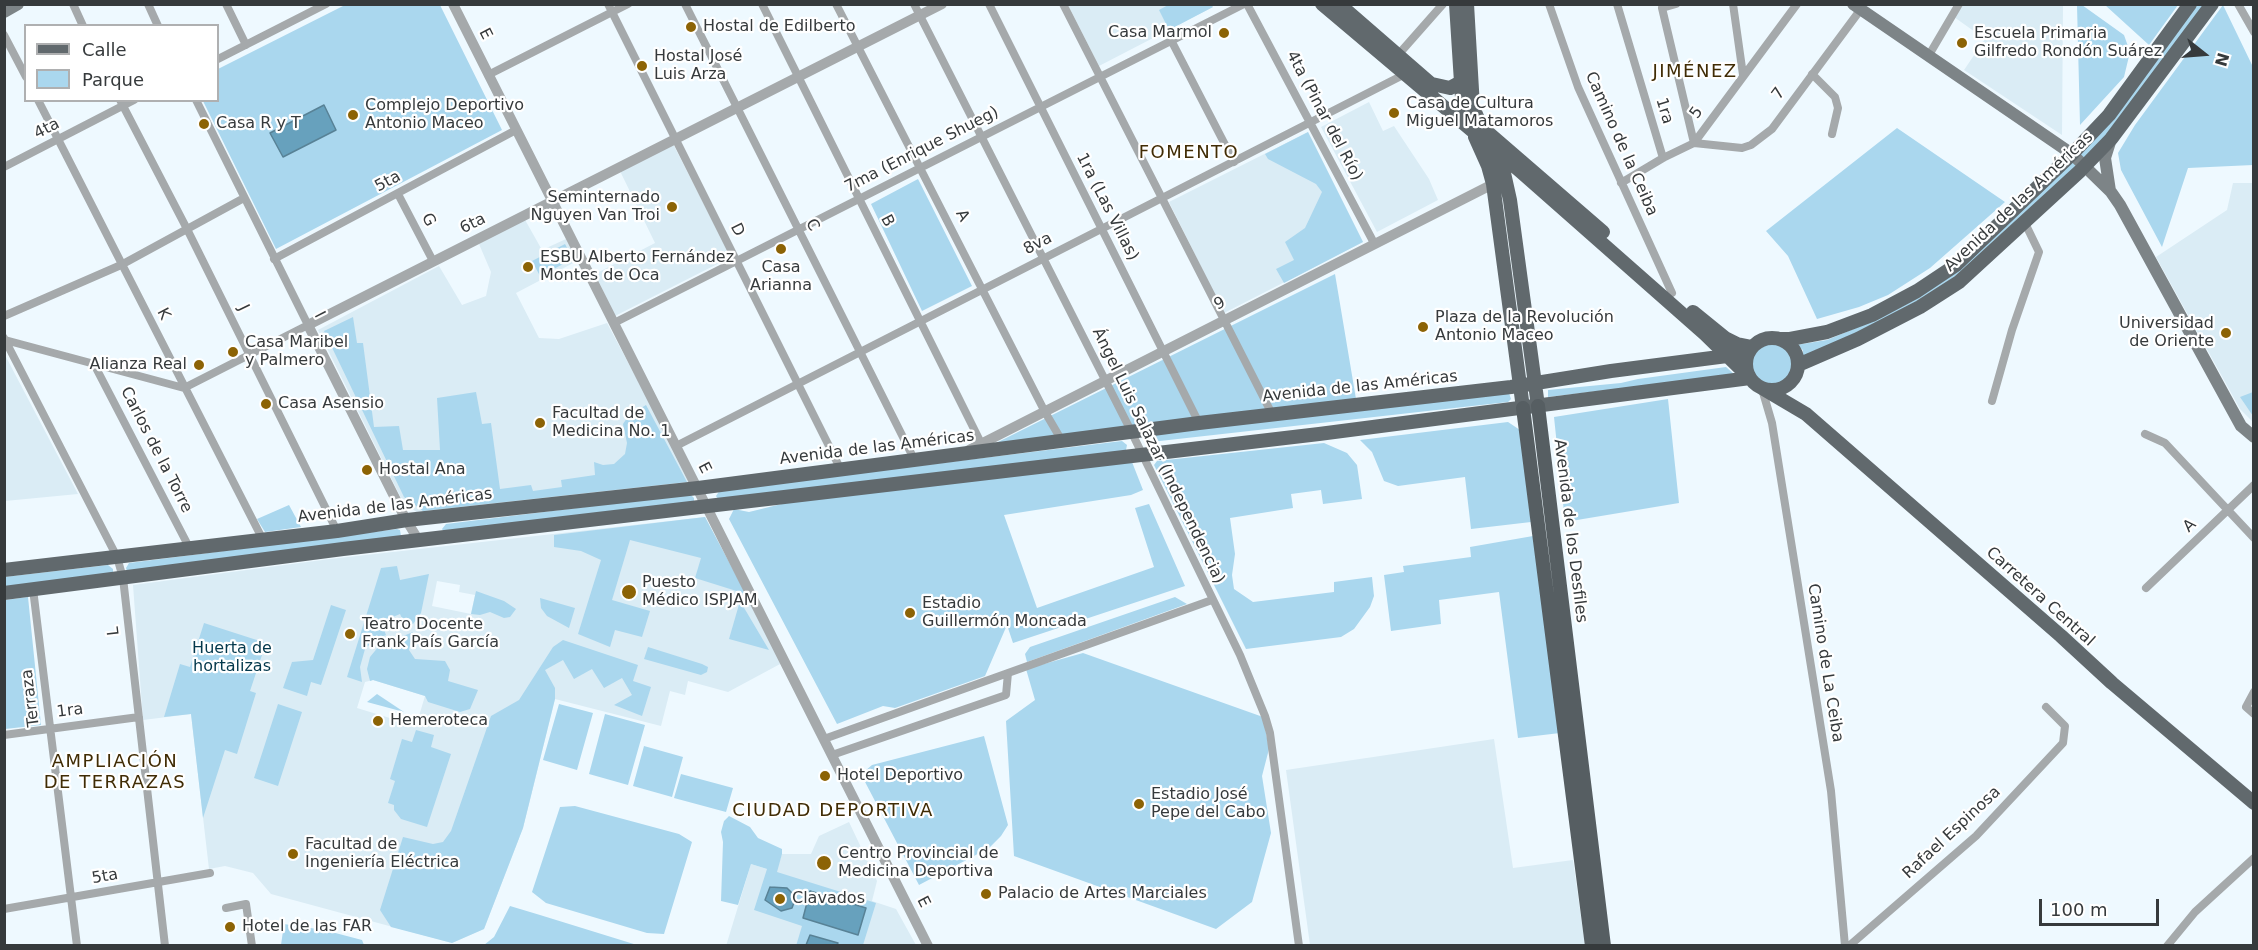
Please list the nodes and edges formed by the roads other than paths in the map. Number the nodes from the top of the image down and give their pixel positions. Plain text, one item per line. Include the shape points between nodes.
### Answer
1 (18, 4) edge
2 (73, 4) edge
3 (148, 4) edge
4 (226, 4) edge
5 (301, 4) edge
6 (326, 4) edge
7 (453, 4) edge
8 (628, 4) edge
9 (685, 4) edge
10 (762, 4) edge
11 (836, 4) edge
12 (914, 4) edge
13 (942, 4) edge
14 (989, 4) edge
15 (1063, 4) edge
16 (1246, 4) edge
17 (1322, 4) edge
18 (1339, 4) edge
19 (1549, 4) edge
20 (1617, 4) edge
21 (1676, 4) edge
22 (1733, 4) edge
23 (1797, 4) edge
24 (1959, 4) edge
25 (2190, 4) edge
26 (2212, 4) edge
27 (2238, 4) edge
28 (1454, 5) edge
29 (1857, 7) edge
30 (610, 9) edge
31 (4, 12) edge
32 (306, 14) junction
33 (921, 16) junction
34 (82, 24) edge
35 (157, 24) edge
36 (2253, 32) edge
37 (4, 35) edge
38 (1172, 42) junction
39 (246, 45) junction
40 (857, 47) junction
41 (1398, 55) junction
42 (1929, 55) junction
43 (219, 58) edge
44 (1410, 72) junction
45 (24, 73) edge
46 (1812, 74) junction
47 (488, 75) junction
48 (1743, 75) junction
49 (1100, 77) junction
50 (798, 78) junction
51 (1461, 82) junction
52 (1432, 84) junction
53 (39, 102) edge
54 (197, 102) edge
55 (122, 103) edge
56 (1040, 106) junction
57 (737, 110) junction
58 (1464, 111) junction
59 (1310, 123) junction
60 (1477, 129) junction
61 (516, 130) junction
62 (1832, 134) dead end
63 (982, 137) junction
64 (676, 139) junction
65 (2111, 139) junction
66 (59, 140) junction
67 (1694, 144) junction
68 (1495, 150) junction
69 (2072, 154) junction
70 (1663, 158) junction
71 (1234, 162) junction
72 (2085, 166) junction
73 (4, 167) edge
74 (919, 168) junction
75 (1526, 177) junction
76 (1621, 183) junction
77 (1492, 184) junction
78 (2110, 192) junction
79 (398, 194) junction
80 (244, 198) junction
81 (1162, 198) junction
82 (859, 200) junction
83 (1510, 200) junction
84 (552, 201) junction
85 (2024, 221) junction
86 (1101, 229) junction
87 (187, 230) junction
88 (798, 232) junction
89 (1374, 243) junction
90 (274, 259) junction
91 (1043, 259) junction
92 (433, 261) junction
93 (736, 261) junction
94 (121, 265) junction
95 (983, 289) junction
96 (1672, 293) junction
97 (4, 316) edge
98 (1224, 319) junction
99 (921, 321) junction
100 (614, 323) junction
101 (308, 325) junction
102 (1705, 334) junction
103 (5, 339) edge
104 (1780, 339) junction
105 (1752, 347) junction
106 (1163, 351) junction
107 (860, 352) junction
108 (249, 354) junction
109 (1727, 356) junction
110 (1701, 359) junction
111 (95, 366) junction
112 (1797, 371) junction
113 (1750, 378) junction
114 (1106, 381) junction
115 (798, 384) junction
116 (1535, 384) junction
117 (1520, 386) junction
118 (184, 388) junction
119 (1762, 388) junction
120 (1992, 401) dead end
121 (1538, 406) junction
122 (1523, 408) junction
123 (1045, 412) junction
124 (1272, 414) junction
125 (1806, 414) junction
126 (1199, 423) junction
127 (1132, 433) junction
128 (2145, 434) dead end
129 (2253, 437) edge
130 (1062, 441) junction
131 (676, 446) junction
132 (983, 447) junction
133 (1142, 454) junction
134 (914, 459) junction
135 (840, 468) junction
136 (2253, 485) edge
137 (698, 488) junction
138 (706, 507) junction
139 (2229, 510) junction
140 (407, 520) junction
141 (337, 531) junction
142 (2253, 538) edge
143 (263, 540) junction
144 (419, 541) junction
145 (190, 549) junction
146 (117, 558) junction
147 (4, 570) edge
148 (123, 578) junction
149 (2146, 588) dead end
150 (33, 589) junction
151 (4, 593) edge
152 (1212, 600) junction
153 (1557, 615) junction
154 (1008, 673) junction
155 (2253, 692) edge
156 (2046, 707) dead end
157 (2253, 714) edge
158 (139, 717) junction
159 (50, 729) junction
160 (4, 735) edge
161 (824, 739) junction
162 (832, 755) junction
163 (2253, 803) edge
164 (2253, 858) edge
165 (1588, 867) junction
166 (210, 873) dead end
167 (158, 883) junction
168 (71, 899) junction
169 (226, 908) dead end
170 (4, 909) edge
171 (77, 945) edge
172 (165, 945) edge
173 (252, 945) edge
174 (928, 945) edge
175 (1299, 945) edge
176 (1592, 945) edge
177 (1604, 945) edge
178 (1847, 945) edge
179 (2167, 945) edge

1 - 31 main road
2 - 34 street
3 - 35 street
4 - 39 street
5 - 32 street
6 - 32 street
7 - 47 street, E
8 - 30 street
9 - 57 street, C
10 - 50 street, B
11 - 40 street, A
12 - 33 street, Ángel Luis Salazar (Independencia)
13 - 33 street, 6ta
14 - 56 street, 1ra (Las Villas)
15 - 49 street
16 - 38 street, 7ma (Enrique Shueg)
16 - 59 street, 4ta (Pinar del Río)
17 - 44 main road
18 - 41 main road
19 - 76 street, Camino de la Ceiba via 1578,87
20 - 70 street, 1ra
21 - 67 street via 1662,8
22 - 48 street
23 - 48 street, 5
24 - 42 street
25 - 69 main road, Avenida de las Américas via 2109,114
26 - 65 main road, Avenida de las Américas
27 - 36 street
28 - 41 street
28 - 51 main road
28 - 60 main road
29 - 42 main road
29 - 46 street, 7
30 - 47 street
30 - 64 street, D
32 - 39 street
33 - 40 street, 6ta
33 - 63 street, Ángel Luis Salazar (Independencia)
37 - 45 street
38 - 49 street, 7ma (Enrique Shueg)
38 - 71 street
39 - 43 street
40 - 50 street, 6ta
40 - 74 street, A
41 - 44 main road
42 - 69 main road
44 - 52 main road
44 - 59 street, 8va
44 - 60 main road
46 - 62 street via 1835,97 1838,108
46 - 67 street, 7 via 1772,129 1751,145 1742,148
47 - 61 street, E
48 - 67 street, 5
49 - 56 street, 7ma (Enrique Shueg)
49 - 81 street
50 - 57 street, 6ta
50 - 82 street, B
51 - 52 main road via 1450,88
51 - 58 main road
52 - 58 main road
53 - 66 street, K
54 - 80 street, I
55 - 66 street, 4ta
55 - 87 street, J
56 - 63 street, 7ma (Enrique Shueg)
56 - 86 street, 1ra (Las Villas)
57 - 64 street, 6ta
57 - 88 street, C
58 - 60 main road
59 - 71 street, 8va
59 - 89 street, 4ta (Pinar del Río)
60 - 68 main road
60 - 77 main road, Avenida de los Desfiles
60 - 96 main road
61 - 79 street, 5ta
61 - 84 street, E
63 - 74 street, 7ma (Enrique Shueg)
63 - 91 street, Ángel Luis Salazar (Independencia)
64 - 84 street, 6ta
64 - 93 street, D
65 - 72 main road, Avenida de las Américas
65 - 78 main road via 2105,158
66 - 73 street, 4ta
66 - 94 street, K
67 - 70 street, 5
68 - 75 main road
68 - 83 main road, Avenida de los Desfiles
69 - 72 main road
69 - 104 main road, Avenida de las Américas via 1956,265 1917,291 1872,315 1827,332
70 - 76 street, 5
71 - 81 street, 8va
72 - 78 main road
72 - 85 main road, Avenida de las Américas
74 - 82 street, 7ma (Enrique Shueg)
74 - 95 street, A
75 - 83 main road via 1514,183
75 - 102 main road
76 - 96 street, Camino de la Ceiba
77 - 89 street, 9
77 - 117 main road, Avenida de los Desfiles
78 - 129 main road via 2241,426
79 - 90 street, 5ta
79 - 92 street, G
80 - 87 street
80 - 90 street, I
81 - 86 street, 8va
81 - 98 street
82 - 88 street, 7ma (Enrique Shueg)
82 - 99 street, B
83 - 116 main road, Avenida de los Desfiles
84 - 92 street, 6ta
84 - 100 street, E
85 - 112 main road, Avenida de las Américas via 1959,282 1920,307
85 - 120 street via 2039,252
86 - 91 street, 8va
86 - 106 street, 1ra (Las Villas)
87 - 94 street
87 - 108 street, J
88 - 93 street, 7ma (Enrique Shueg)
88 - 107 street, C
89 - 98 street, 9
90 - 101 street, I
91 - 95 street, 8va
91 - 114 street, Ángel Luis Salazar (Independencia)
92 - 101 street, 6ta
93 - 100 street, 7ma (Enrique Shueg)
93 - 115 street, D
94 - 97 street
94 - 118 street, K
95 - 99 street, 8va
95 - 123 street, A
96 - 105 main road via 1725,338
98 - 106 street, 9
98 - 124 street
99 - 107 street, 8va
99 - 132 street, B
100 - 131 street, E
101 - 108 street, 6ta
101 - 140 street, I
102 - 109 main road
102 - 110 main road via 1709,348
103 - 111 street
103 - 146 street, L
104 - 105 main road via 1764,339
104 - 112 main road via 1794,349
105 - 109 main road, Avenida de las Américas
105 - 113 main road via 1746,360
106 - 114 street, 9
106 - 126 street, 1ra (Las Villas)
107 - 115 street, 8va
107 - 134 street, C
108 - 118 street, 6ta
108 - 141 street, J
109 - 110 main road, Avenida de las Américas
109 - 113 main road
110 - 116 main road, Avenida de las Américas
111 - 118 street
111 - 145 street, Carlos de la Torre
112 - 119 main road via 1789,384 1780,389
112 - 125 main road, Carretera Central via 1797,401
113 - 119 main road
113 - 121 main road
114 - 123 street, 9
114 - 127 street, Ángel Luis Salazar (Independencia)
115 - 131 street, 8va
115 - 135 street, D
116 - 117 main road, Avenida de las Américas
116 - 121 main road, Avenida de los Desfiles
117 - 122 main road, Avenida de los Desfiles
117 - 124 main road, Avenida de las Américas
118 - 143 street, K
119 - 125 main road, Carretera Central
119 - 178 street, Camino de La Ceiba via 1772,423 1831,792
121 - 122 main road
121 - 153 highway, Avenida de los Desfiles
122 - 133 main road
122 - 153 highway, Avenida de los Desfiles
123 - 130 street, A
123 - 132 street, 9
124 - 126 main road, Avenida de las Américas
125 - 163 main road, Carretera Central
126 - 127 main road, Avenida de las Américas
127 - 130 main road, Avenida de las Américas
127 - 133 street, Ángel Luis Salazar (Independencia)
128 - 139 street via 2165,443
130 - 132 main road, Avenida de las Américas
131 - 137 street, E
132 - 134 main road, Avenida de las Américas via 962,454
133 - 138 main road
133 - 152 street, Ángel Luis Salazar (Independencia)
134 - 135 main road, Avenida de las Américas
135 - 137 main road, Avenida de las Américas
136 - 139 street, A
137 - 138 street, E
137 - 140 main road, Avenida de las Américas
138 - 144 main road
138 - 161 street, E
139 - 142 street
139 - 149 street, A
140 - 141 main road, Avenida de las Américas
140 - 144 street, I
141 - 143 main road, Avenida de las Américas
143 - 145 main road, Avenida de las Américas
144 - 148 main road
145 - 146 main road, Avenida de las Américas
146 - 147 main road, Avenida de las Américas
146 - 148 street, L
148 - 150 main road
148 - 158 street, L
150 - 151 main road
150 - 159 street, Terraza
152 - 154 street
152 - 175 street, Ángel Luis Salazar (Independencia) via 1240,655 1270,733
153 - 165 highway, Avenida de los Desfiles
154 - 161 street
154 - 162 street via 1006,695
155 - 157 street via 2246,706
156 - 178 street, Rafael Espinosa via 2065,726 2063,743 1976,836
158 - 159 street, 1ra
158 - 167 street, L
159 - 160 street, 1ra
159 - 168 street, Terraza
161 - 162 street, E
162 - 174 street, E
164 - 179 street via 2195,912
165 - 176 highway, Avenida de los Desfiles
165 - 177 highway, Avenida de los Desfiles
166 - 167 street, 5ta
167 - 168 street, 5ta
167 - 172 street, L
168 - 170 street, 5ta
168 - 171 street, Terraza
169 - 173 street via 246,904

